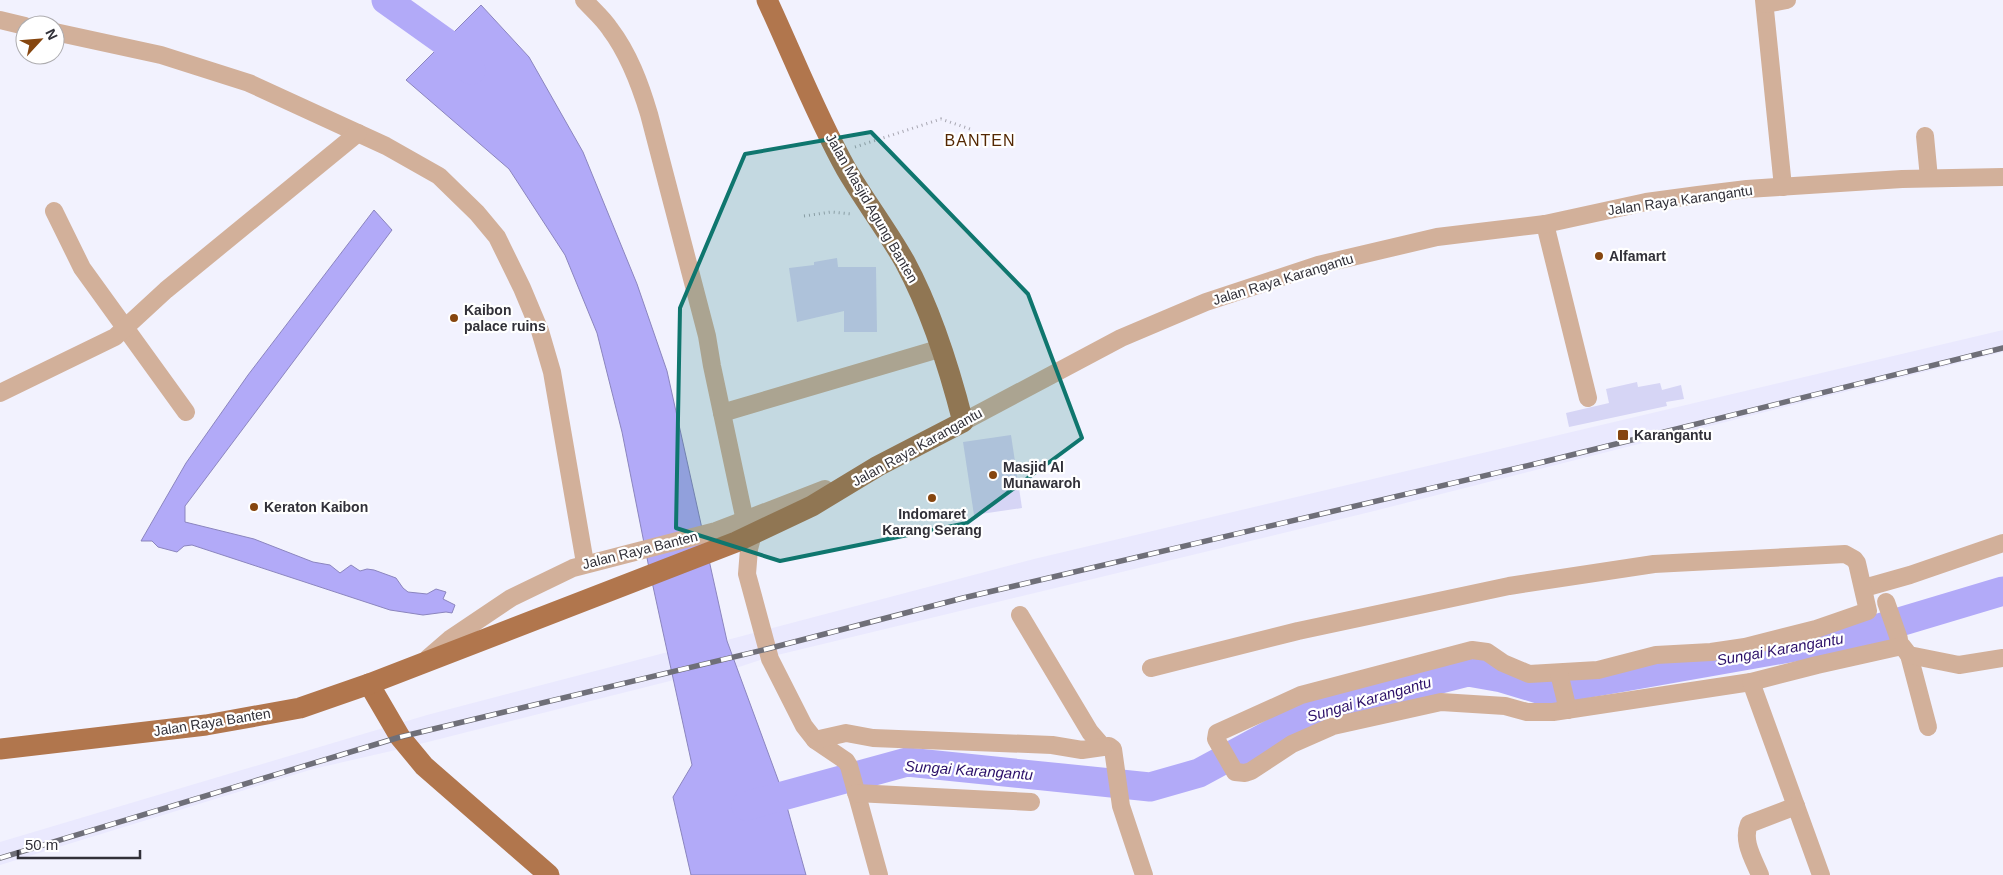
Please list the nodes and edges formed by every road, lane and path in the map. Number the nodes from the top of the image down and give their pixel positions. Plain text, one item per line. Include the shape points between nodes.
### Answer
1 (584, 0) edge
2 (768, 0) edge
3 (1787, 0) edge
4 (1765, 2) edge
5 (0, 20) edge
6 (15, 24) edge
7 (65, 34) edge
8 (970, 130) dead end
9 (358, 133) junction
10 (1925, 136) dead end
11 (838, 152) junction
12 (2003, 177) edge
13 (1929, 178) junction
14 (1783, 187) junction
15 (54, 212) dead end
16 (804, 216) dead end
17 (875, 217) junction
18 (1544, 224) junction
19 (124, 328) junction
20 (942, 348) junction
21 (0, 393) edge
22 (1588, 398) dead end
23 (186, 412) dead end
24 (722, 413) junction
25 (963, 422) junction
26 (749, 528) junction
27 (718, 540) junction
28 (2003, 543) edge
29 (585, 564) junction
30 (624, 586) joint
31 (1864, 588) junction
32 (1886, 602) dead end
33 (1020, 615) dead end
34 (1899, 639) dead end
35 (1909, 655) junction
36 (2003, 658) edge
37 (418, 666) junction
38 (1151, 668) dead end
39 (1560, 677) junction
40 (1751, 682) junction
41 (369, 684) junction
42 (1567, 706) junction
43 (1928, 728) dead end
44 (815, 740) junction
45 (1103, 747) junction
46 (0, 749) edge
47 (856, 791) junction
48 (1032, 802) dead end
49 (1796, 806) junction
50 (549, 875) edge
51 (879, 875) edge
52 (1144, 875) edge
53 (1760, 875) edge
54 (1821, 875) edge

1 - 24 street via 610,28 638,80 659,148 707,336
2 - 11 main road, Jalan Masjid Agung Banten
3 - 4 street
4 - 14 street
5 - 6 street
7 - 9 street via 162,55 249,83
8 - 11 path via 940,119
9 - 19 street
9 - 29 street via 439,176 497,238 540,330 552,372
10 - 13 street
11 - 17 main road, Jalan Masjid Agung Banten
12 - 13 street, Jalan Raya Karangantu
13 - 14 street, Jalan Raya Karangantu
14 - 18 street, Jalan Raya Karangantu via 1646,202
15 - 19 street via 82,268
16 - 17 path via 831,212
17 - 20 main road, Jalan Masjid Agung Banten via 915,282
18 - 22 street
18 - 25 street, Jalan Raya Karangantu via 1437,237 1318,265 1255,285 1121,338
19 - 21 street via 108,341
19 - 23 street
20 - 24 street
20 - 25 main road, Jalan Masjid Agung Banten
24 - 26 street
25 - 26 main road, Jalan Raya Karangantu via 878,466 812,506
26 - 27 main road, Jalan Raya Karangantu
26 - 44 street via 747,574 767,649 804,726
27 - 29 street, Jalan Raya Banten via 632,552
27 - 30 main road, Jalan Raya Karangantu
28 - 31 street
29 - 37 street, Jalan Raya Banten via 511,598 450,639
30 - 37 main road, Jalan Raya Banten
31 - 38 street via 1857,563 1845,554 1654,564 1499,588 1298,631
31 - 39 street via 1868,611 1816,629 1728,651 1665,654
32 - 34 street
33 - 45 street via 1090,732
35 - 36 street via 1959,665
35 - 40 street via 1902,646
35 - 43 street
37 - 41 main road, Jalan Raya Banten
39 - 42 street
39 - 42 street via 1529,674 1487,652 1464,651 1301,695 1220,730 1216,736 1234,772 1245,773 1292,744 1333,726 1441,702 1505,706 1539,713
40 - 42 street
40 - 49 street
41 - 46 main road, Jalan Raya Banten via 300,708 206,725
41 - 50 main road via 400,737 424,766
44 - 45 street via 846,734 873,738 1052,745 1082,750
44 - 47 street via 846,761
45 - 52 street via 1112,747 1122,806
47 - 48 street
47 - 51 street
49 - 53 street via 1749,824 1746,841
49 - 54 street

